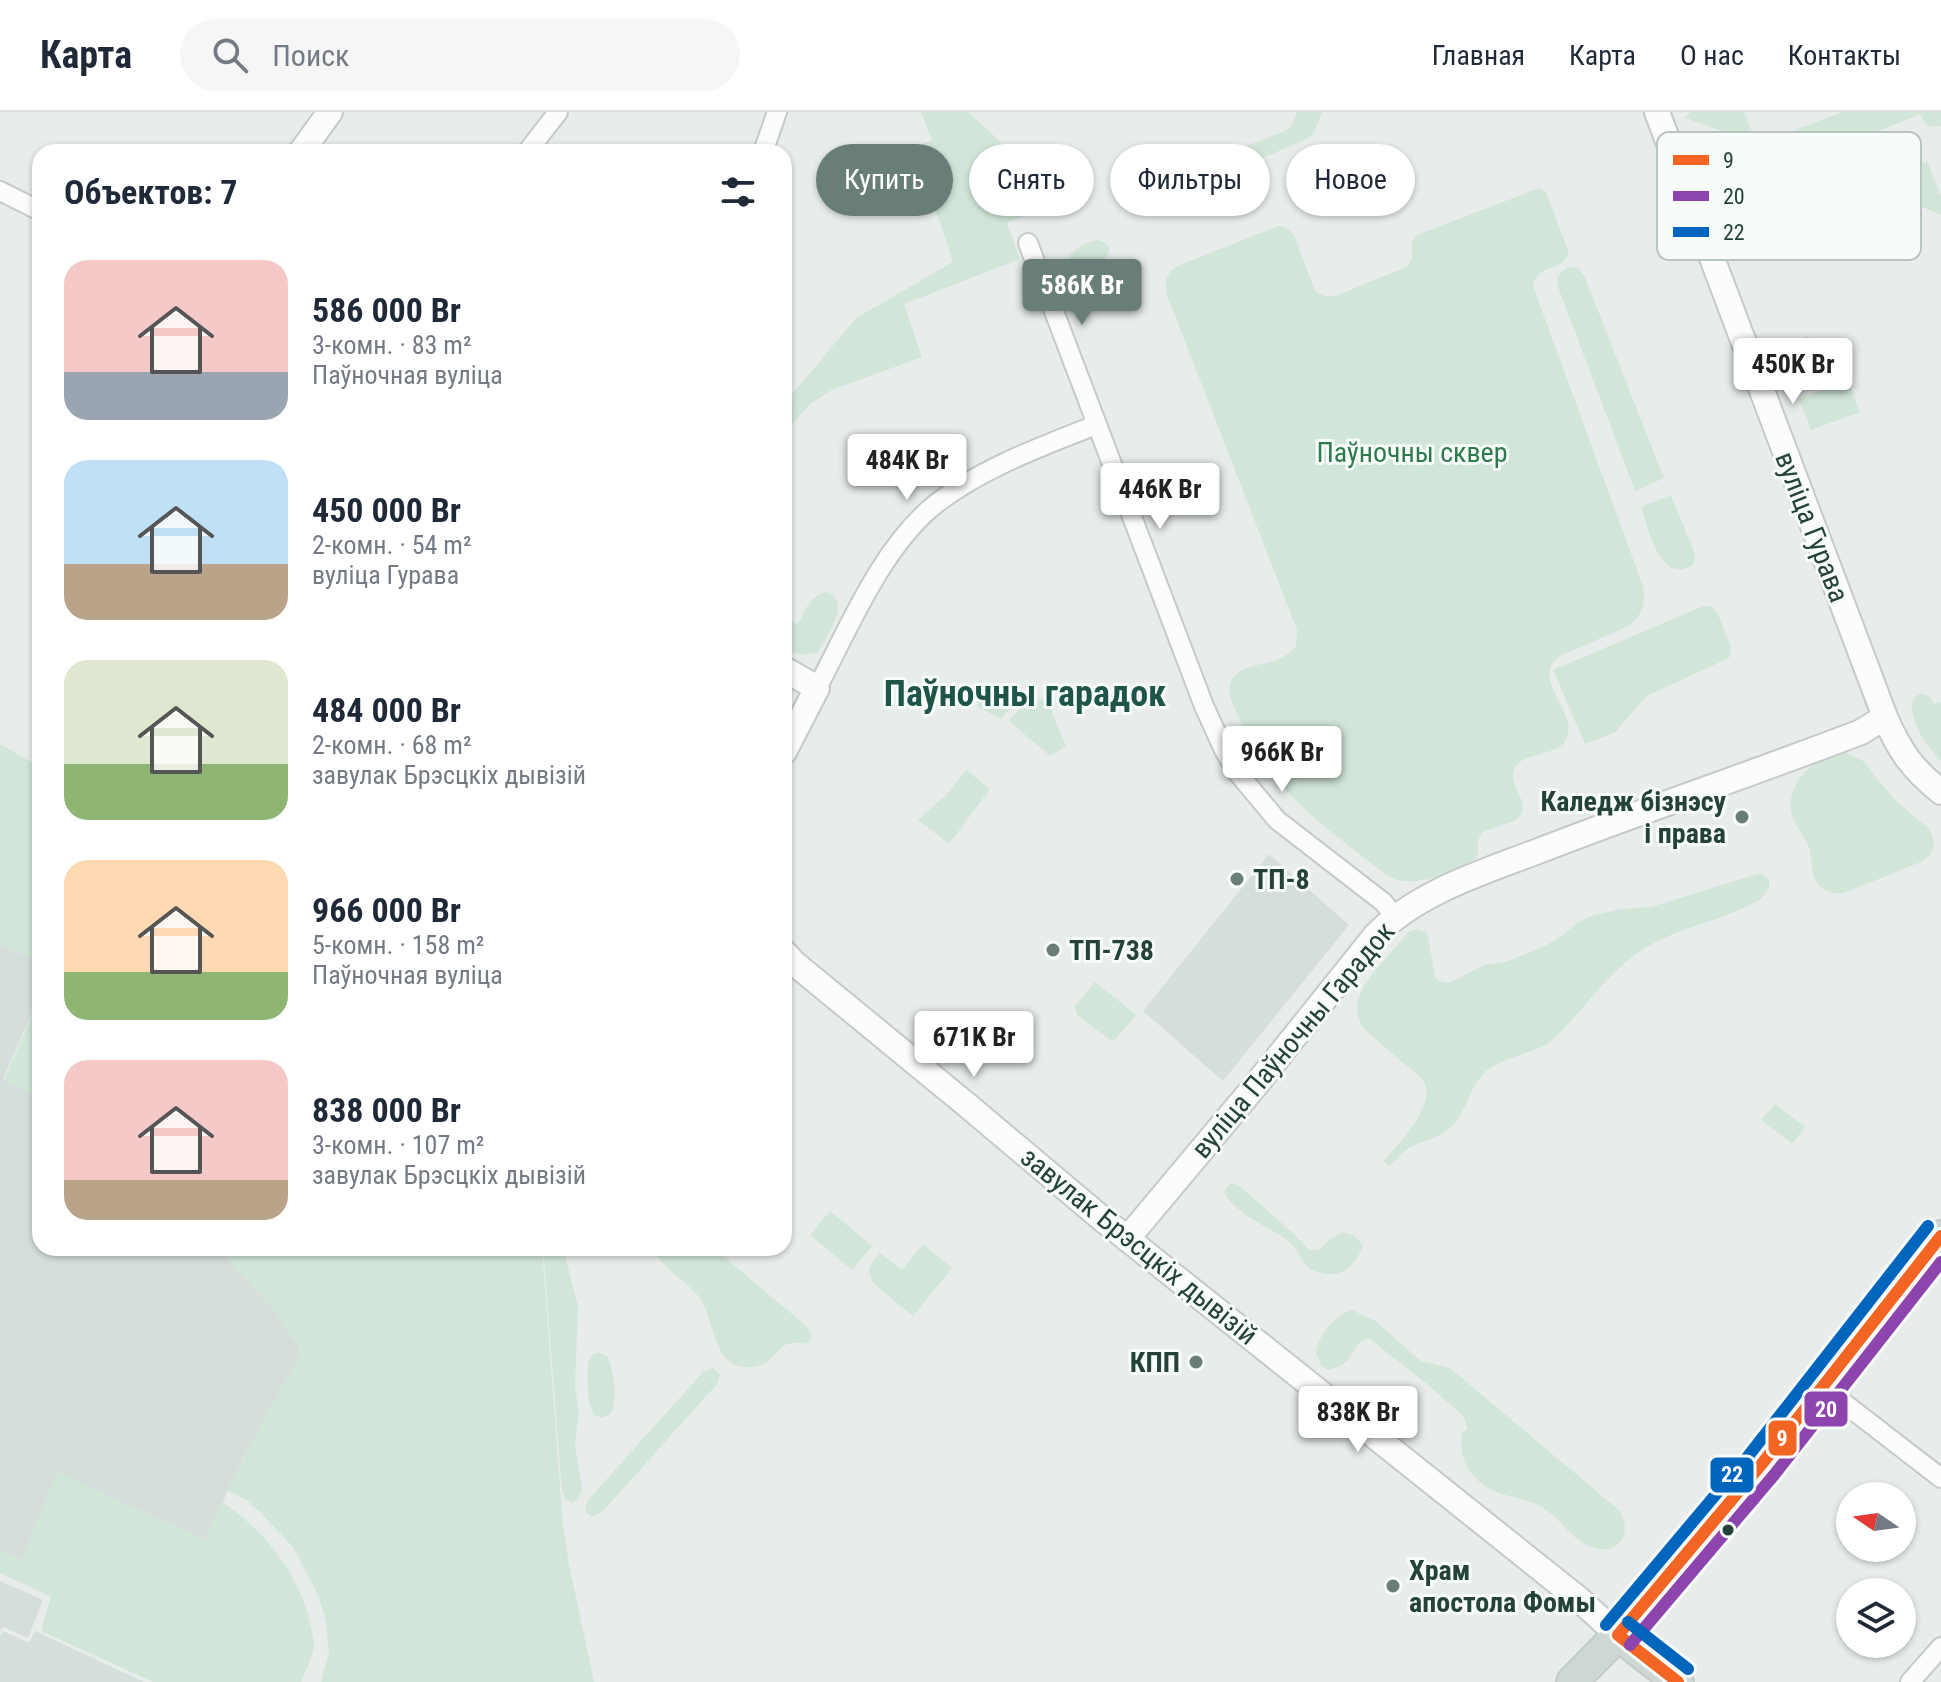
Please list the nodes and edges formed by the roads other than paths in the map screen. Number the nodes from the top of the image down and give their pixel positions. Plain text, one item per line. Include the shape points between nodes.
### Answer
1 (330, 112) edge
2 (558, 112) edge
3 (777, 112) edge
4 (1657, 112) edge
5 (1665, 132) edge
6 (307, 144) edge
7 (533, 144) edge
8 (766, 144) edge
9 (0, 191) edge
10 (32, 207) edge
11 (1028, 243) dead end
12 (1713, 260) edge
13 (1096, 425) junction
14 (792, 674) edge
15 (817, 688) junction
16 (1885, 717) junction
17 (792, 736) edge
18 (1941, 792) edge
19 (1395, 916) junction
20 (792, 961) edge
21 (1941, 1236) edge
22 (1127, 1239) junction
23 (1823, 1387) junction
24 (1941, 1478) edge
25 (1618, 1635) junction
26 (1941, 1647) edge
27 (1572, 1682) edge
28 (1584, 1682) edge
29 (1678, 1682) edge
30 (1910, 1682) edge

1 - 6 street
2 - 7 street
3 - 8 street
4 - 5 street, вуліца Гурава
9 - 10 street
11 - 13 street
12 - 16 street, вуліца Гурава
13 - 15 street via 994,469 931,509 876,578
13 - 19 street via 1224,750 1277,820
14 - 15 street
15 - 17 street
16 - 18 street, вуліца Гурава via 1909,763
16 - 19 street, вуліца Паўночны Гарадок via 1861,732 1482,873
19 - 22 street, вуліца Паўночны Гарадок
20 - 22 street, завулак Брэсцкіх дывізій
21 - 23 main road
22 - 25 street, завулак Брэсцкіх дывізій
23 - 24 street
23 - 25 main road
25 - 27 main road
25 - 28 main road
25 - 29 main road, завулак Брэсцкіх дывізій
26 - 30 street

